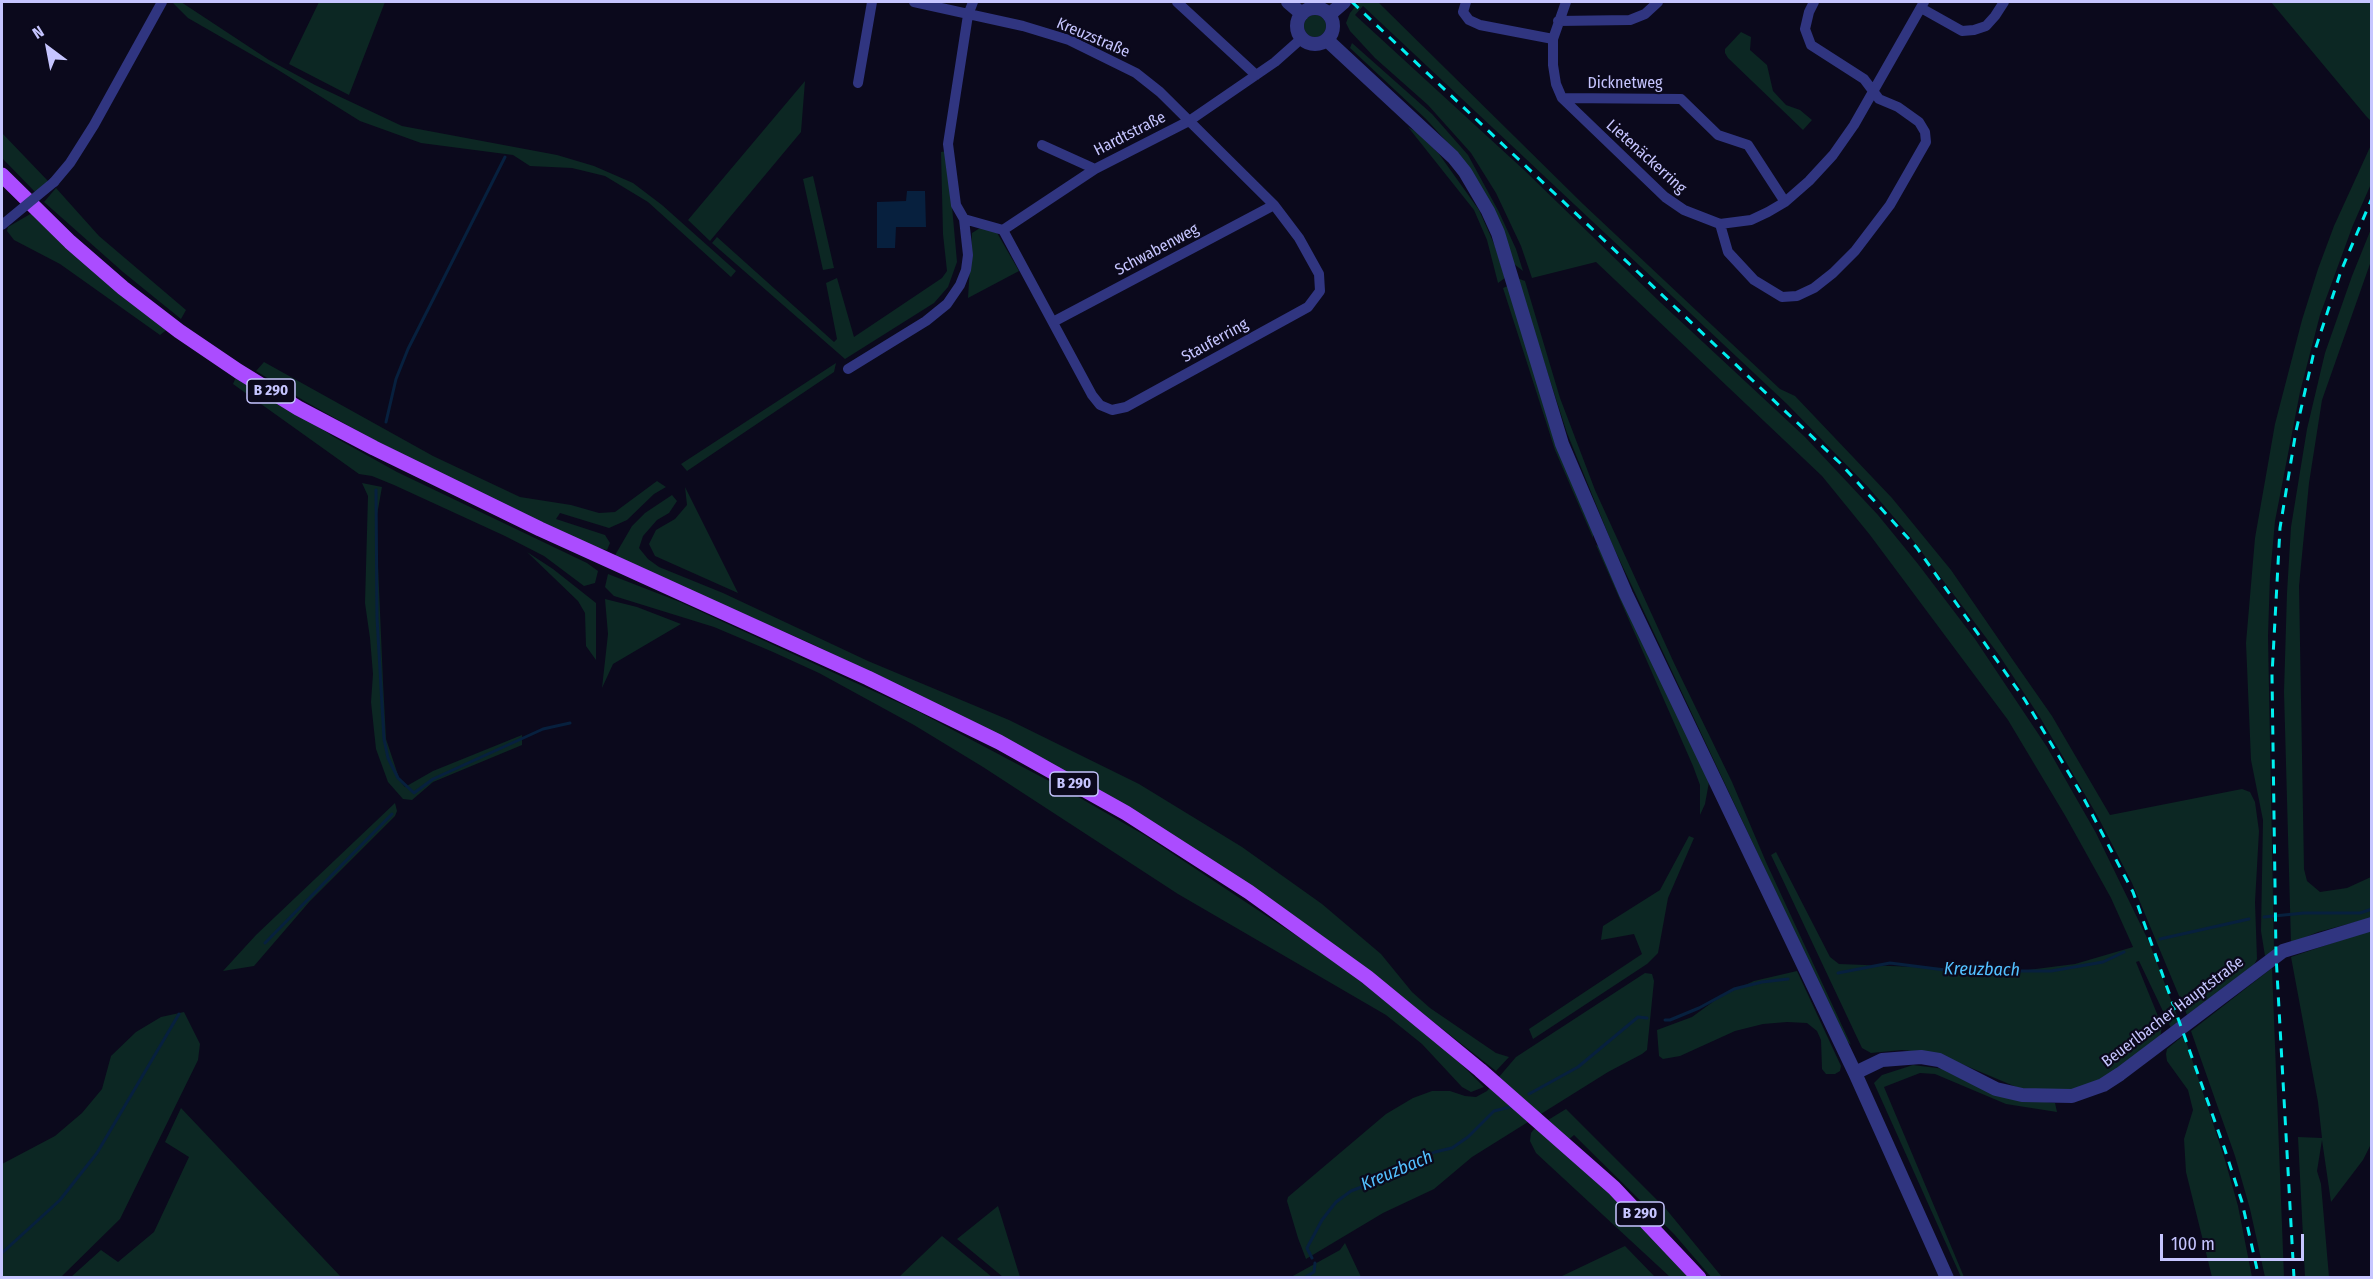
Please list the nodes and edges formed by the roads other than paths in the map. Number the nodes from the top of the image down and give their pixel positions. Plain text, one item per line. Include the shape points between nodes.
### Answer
1 (162, 2) edge
2 (872, 2) edge
3 (914, 2) edge
4 (973, 2) edge
5 (1177, 2) edge
6 (1288, 2) edge
7 (1466, 2) edge
8 (1566, 2) edge
9 (1658, 2) edge
10 (1814, 2) edge
11 (2004, 2) edge
12 (1343, 3) edge
13 (1922, 4) edge
14 (1302, 14) junction
15 (968, 15) junction
16 (1329, 15) junction
17 (1558, 21) junction
18 (1302, 38) junction
19 (1553, 39) junction
20 (1327, 40) junction
21 (1256, 75) junction
22 (858, 83) dead end
23 (1873, 91) junction
24 (1562, 98) junction
25 (1189, 121) junction
26 (1042, 145) dead end
27 (1095, 169) junction
28 (2, 175) edge
29 (1785, 202) junction
30 (1274, 205) junction
31 (964, 219) junction
32 (1720, 224) junction
33 (2, 225) edge
34 (1003, 230) junction
35 (1053, 322) junction
36 (848, 369) dead end
37 (2372, 924) edge
38 (1855, 1073) junction
39 (1699, 1278) edge
40 (1947, 1278) edge

1 - 33 street, bridge via 70,163 54,182
2 - 22 street
3 - 15 street, Kreuzstraße
4 - 15 street
5 - 21 street
6 - 14 street
7 - 19 street via 1463,12 1480,25
8 - 17 street, Lietenäckerring
9 - 17 street via 1645,14 1630,20
10 - 23 street via 1805,29 1811,45 1864,79
11 - 13 street via 1986,26 1962,31
12 - 16 street
13 - 23 street, Lietenäckerring
14 - 16 street via 1318,9
14 - 18 street via 1297,24
15 - 25 street, Kreuzstraße via 1069,40 1136,73
15 - 31 street via 948,144 956,205
16 - 20 street via 1333,30
17 - 19 street, Lietenäckerring
18 - 20 street via 1312,44
18 - 21 street, Hardtstraße
19 - 24 street, Lietenäckerring via 1553,65
20 - 38 street via 1453,157 1498,233 1562,444 1626,594
21 - 25 street, Hardtstraße
23 - 29 street, Lietenäckerring via 1833,155
23 - 32 street via 1879,99 1919,122 1926,141 1890,205 1833,273 1797,296 1782,297 1754,280 1728,252
24 - 29 street, Dicknetweg via 1681,99 1718,135 1748,145
24 - 32 street, Lietenäckerring via 1665,197 1684,210
25 - 27 street, Hardtstraße
25 - 30 street, Stauferring
26 - 27 street
27 - 34 street, Hardtstraße
28 - 39 main road, B 290 via 123,288 179,331 298,408 625,568 999,742 1126,813 1249,892 1367,977 1578,1154
29 - 32 street, Lietenäckerring via 1751,220
30 - 35 street, Schwabenweg
30 - 35 street, Stauferring via 1319,274 1320,291 1308,307 1126,407 1112,410 1100,405
31 - 34 street
31 - 36 street via 966,270 947,304
34 - 35 street, Stauferring
37 - 38 street, Beuerlbacher Hauptstraße via 2283,951 2120,1074 2073,1096 2022,1095 1996,1089 1939,1060 1921,1057 1882,1060
38 - 40 street

